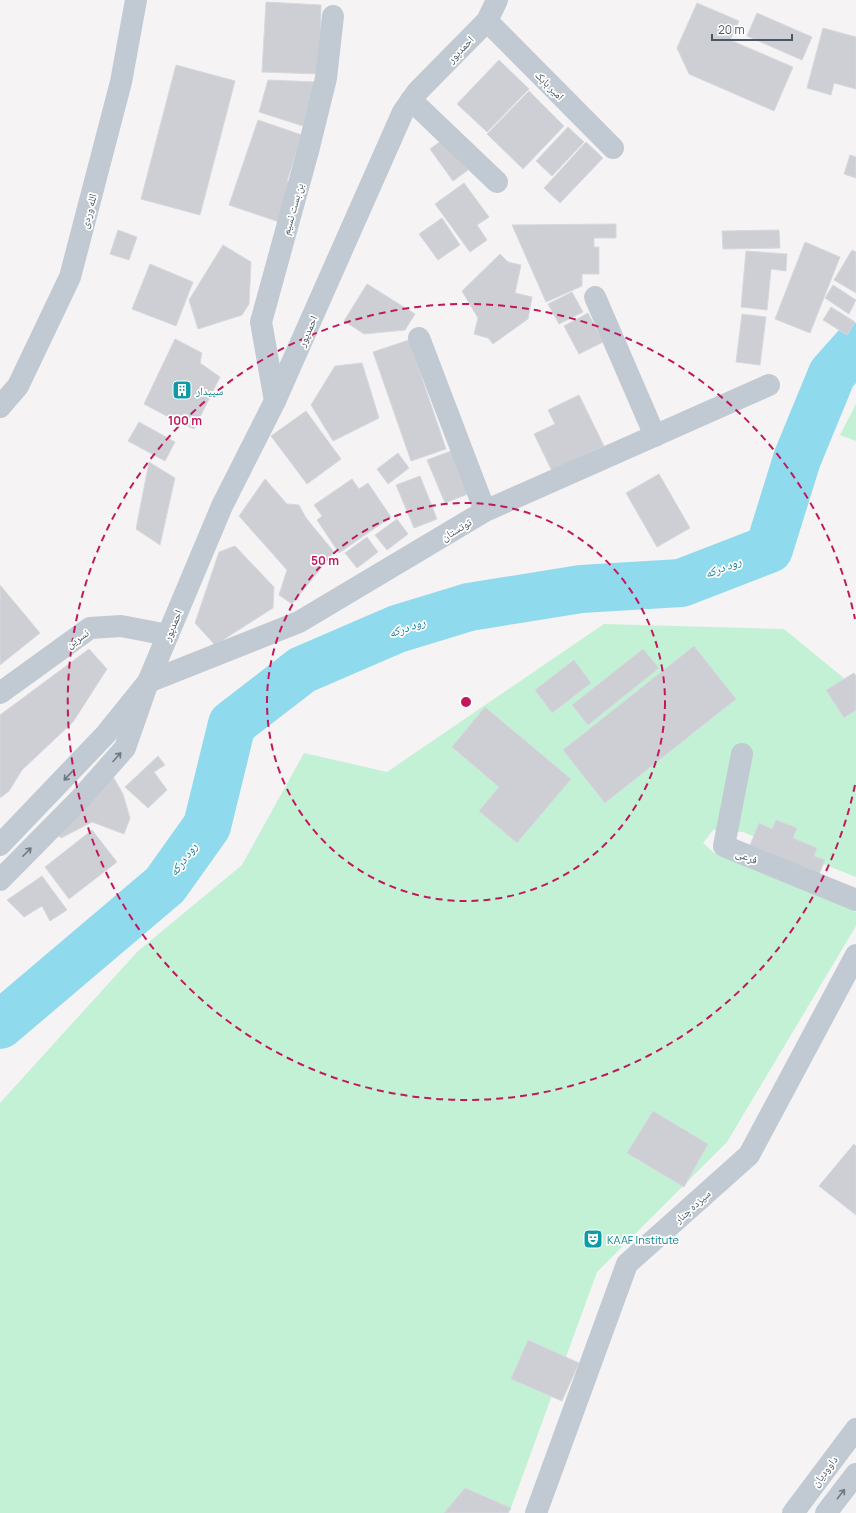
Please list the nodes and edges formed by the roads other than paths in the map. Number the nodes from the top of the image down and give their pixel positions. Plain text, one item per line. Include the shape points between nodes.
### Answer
1 (136, 0) edge
2 (497, 0) edge
3 (333, 16) dead end
4 (487, 21) junction
5 (412, 100) junction
6 (612, 148) dead end
7 (497, 182) dead end
8 (595, 297) dead end
9 (419, 338) dead end
10 (769, 385) dead end
11 (275, 401) junction
12 (0, 407) edge
13 (655, 436) junction
14 (485, 511) junction
15 (168, 635) junction
16 (148, 682) junction
17 (0, 693) edge
18 (742, 754) dead end
19 (0, 844) edge
20 (0, 880) edge
21 (856, 900) edge
22 (856, 955) edge
23 (856, 1429) edge
24 (856, 1474) edge
25 (536, 1513) edge
26 (793, 1513) edge
27 (826, 1513) edge

1 - 12 street, الله وردی via 121,82 70,277 18,386
2 - 4 street, احمدپور
3 - 11 street, بن بست نسیم via 326,78 261,322
4 - 5 street, احمدپور
4 - 6 street, امیر بابک
5 - 7 street
5 - 11 street, احمدپور via 403,112
8 - 13 street
9 - 14 street
10 - 13 street, توتستان
11 - 15 street, احمدپور via 222,506
13 - 14 street, توتستان
14 - 16 street, توتستان via 298,622
15 - 16 street, احمدپور
15 - 17 street, نسرین via 121,626 90,628
16 -> 19 street, احمدپور via 106,734
20 -> 16 street, احمدپور via 80,799 125,748
18 - 21 street, فرعی via 724,846
22 - 25 street, سیزده چنار via 749,1154 627,1264
23 - 26 street, داوودیان
27 -> 24 street

